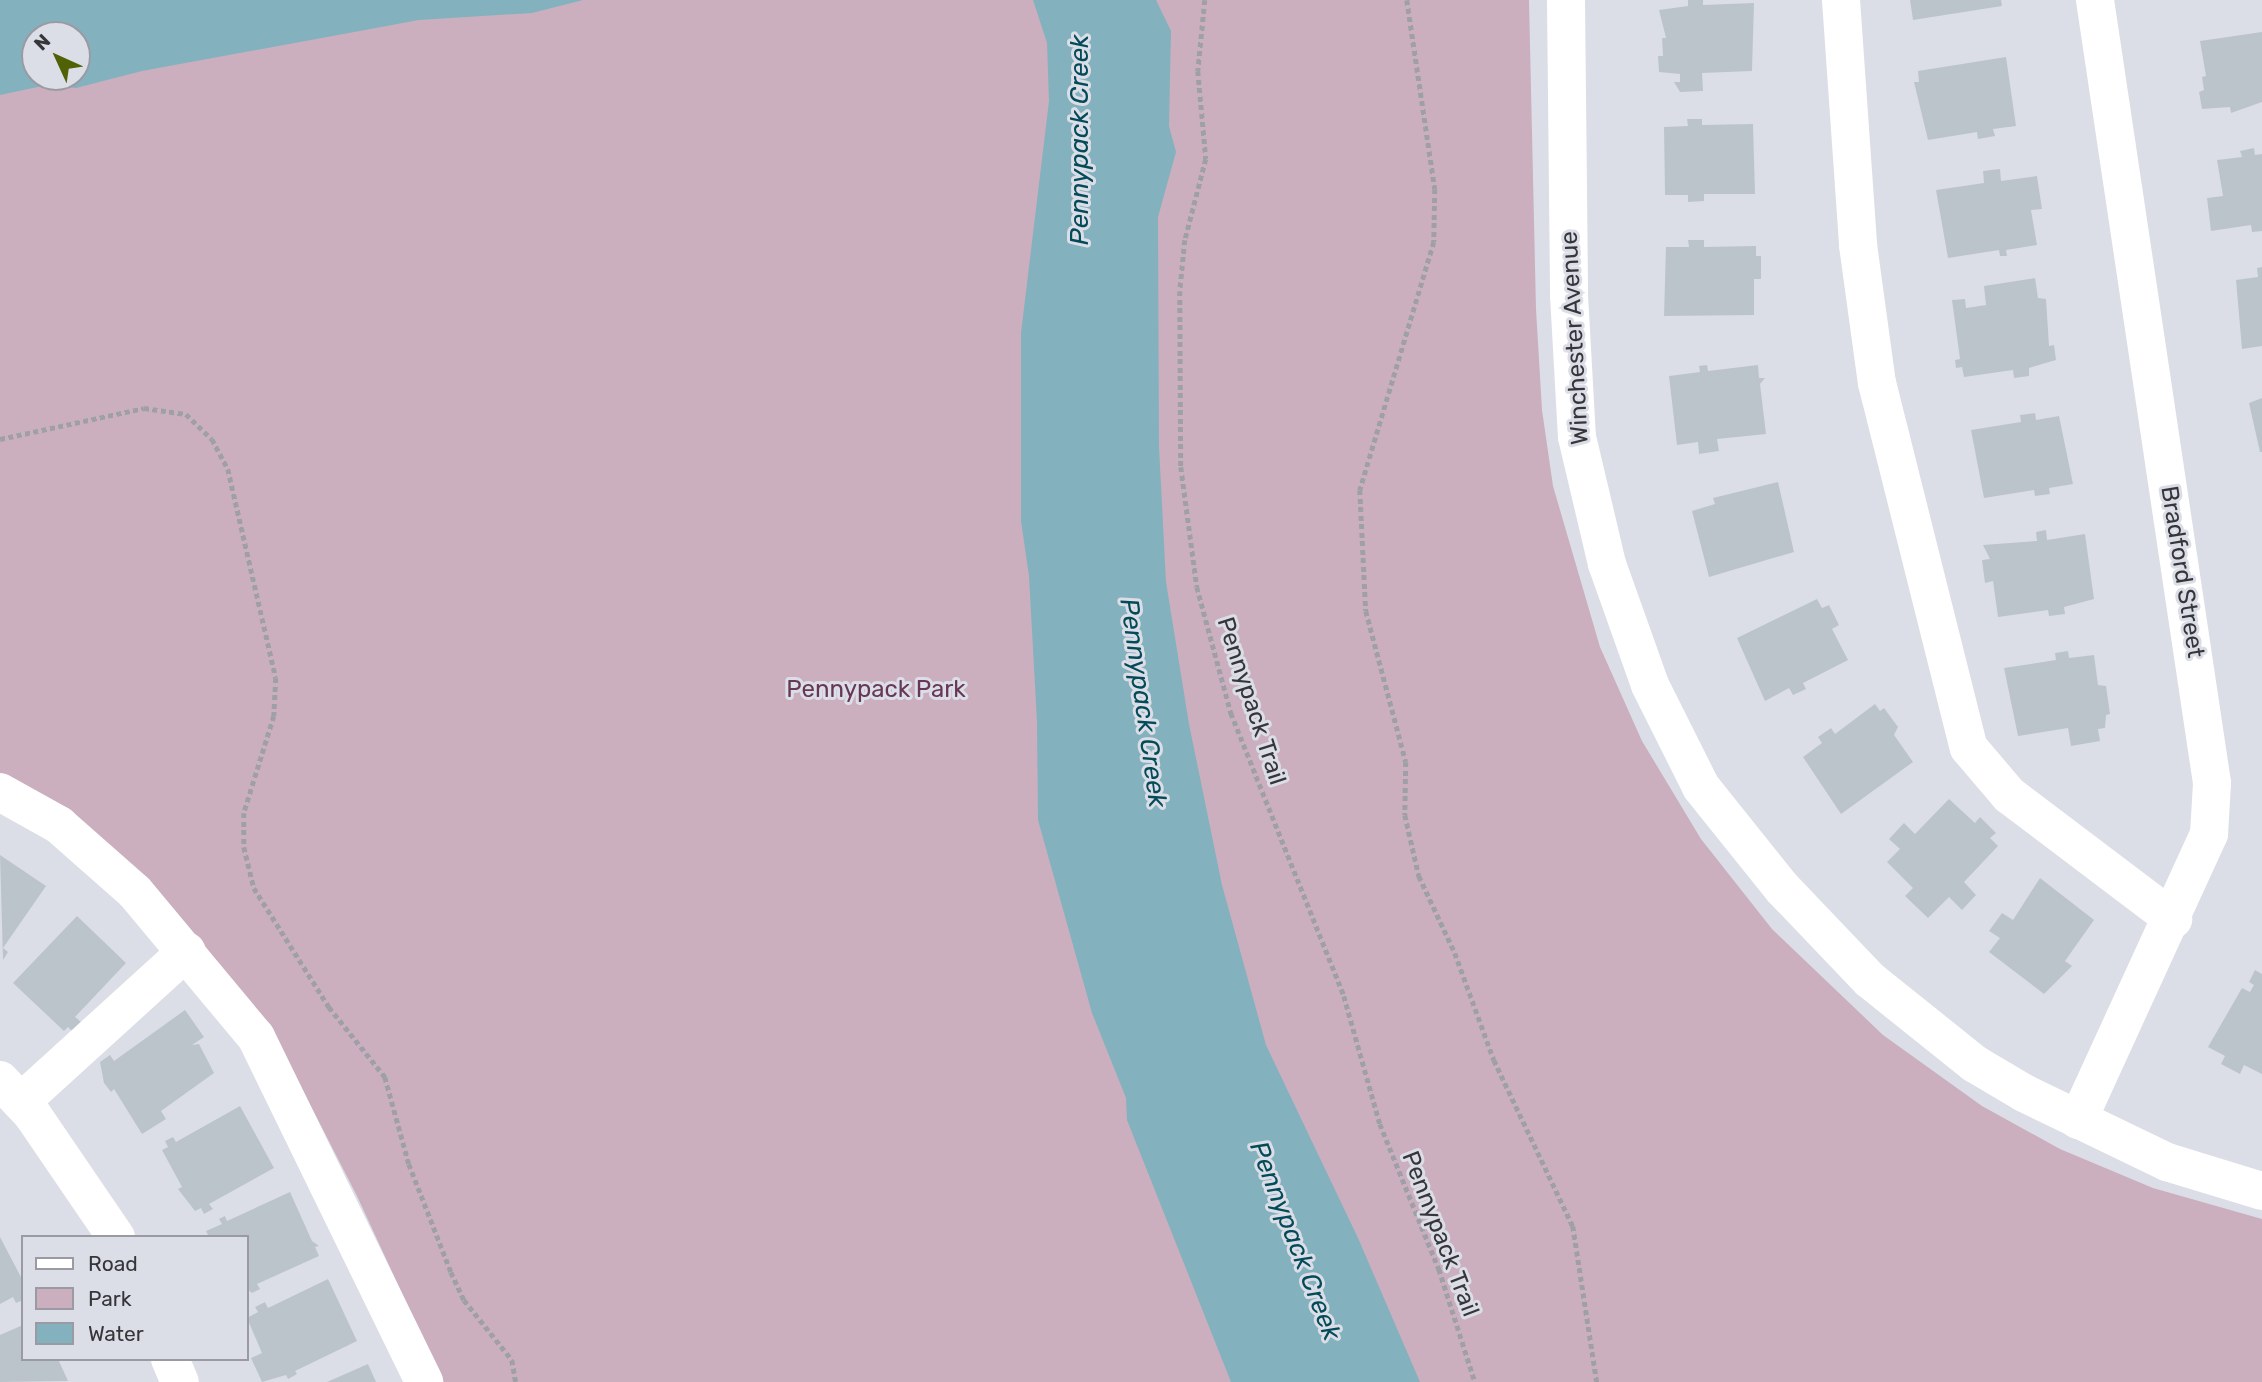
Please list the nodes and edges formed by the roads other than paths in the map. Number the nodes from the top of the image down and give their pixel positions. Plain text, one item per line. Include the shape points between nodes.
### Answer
1 (1566, 0) edge
2 (1841, 0) edge
3 (2095, 0) edge
4 (0, 792) edge
5 (2174, 919) junction
6 (187, 951) junction
7 (10, 1091) edge
8 (2078, 1120) junction
9 (2262, 1191) edge
10 (115, 1235) edge
11 (171, 1361) edge
12 (180, 1382) edge
13 (424, 1382) edge

1 - 8 street, Winchester Avenue via 1569,295 1577,437 1607,564 1650,685 1702,787 1782,888 1870,980 1975,1064
2 - 5 street via 1858,245 1877,383 1969,748 2009,795
3 - 5 street, Bradford Street via 2210,752 2209,834
4 - 6 street via 59,825 135,891
5 - 8 street, Bradford Street
6 - 7 street
6 - 13 street via 256,1037
7 - 10 street
8 - 9 street, Winchester Avenue via 2167,1161
11 - 12 street

